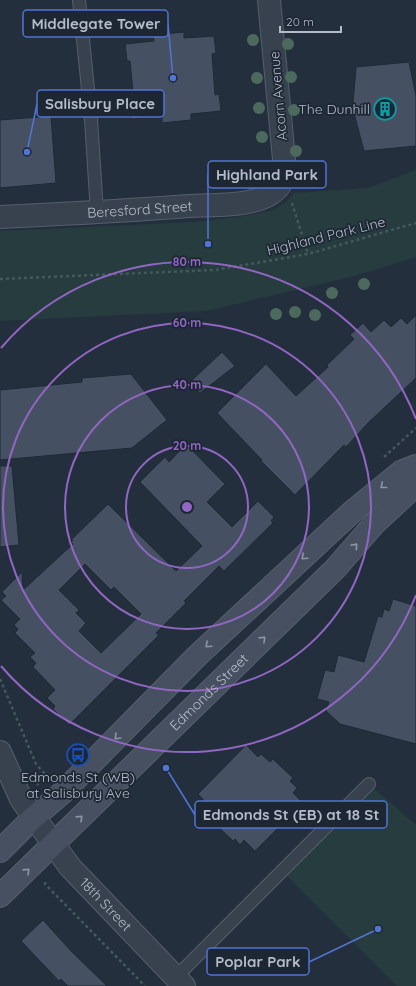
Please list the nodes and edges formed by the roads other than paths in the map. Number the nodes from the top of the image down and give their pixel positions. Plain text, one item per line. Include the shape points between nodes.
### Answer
1 (79, 0) edge
2 (269, 0) edge
3 (283, 193) joint
4 (97, 213) junction
5 (0, 217) edge
6 (416, 466) edge
7 (416, 485) edge
8 (0, 752) edge
9 (368, 784) dead end
10 (33, 818) junction
11 (53, 846) junction
12 (0, 851) edge
13 (0, 896) edge
14 (180, 982) edge

1 - 4 lane
2 - 3 street, Acorn Avenue via 285,170
3 - 4 street, Beresford Street via 253,201
4 - 5 street, Beresford Street
6 -> 10 street via 401,472 353,511 197,656 61,794
11 -> 7 street, Edmonds Street via 335,569 375,523
8 - 10 street, 18th Street via 21,799
9 - 14 lane
10 - 11 street, 18th Street
10 - 12 street
13 -> 11 street, Edmonds Street
11 - 14 street, 18th Street

